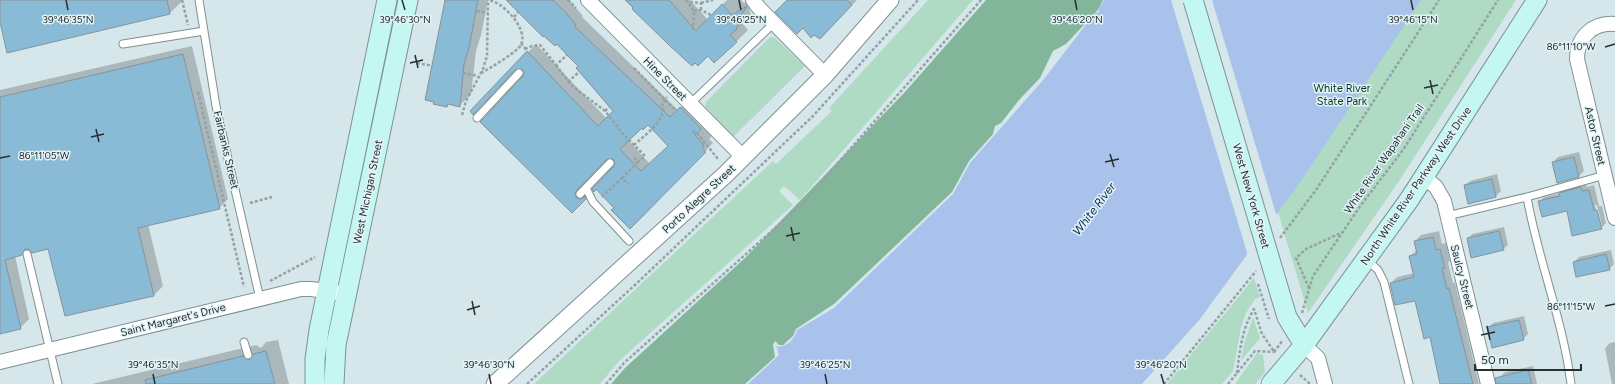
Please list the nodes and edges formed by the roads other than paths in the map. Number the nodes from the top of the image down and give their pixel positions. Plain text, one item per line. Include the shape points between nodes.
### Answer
1 (199, 0) edge
2 (387, 0) edge
3 (408, 0) edge
4 (588, 0) edge
5 (754, 0) edge
6 (890, 0) edge
7 (1193, 0) edge
8 (1537, 0) edge
9 (774, 23) junction
10 (1615, 24) edge
11 (204, 31) junction
12 (123, 44) dead end
13 (519, 73) dead end
14 (825, 75) junction
15 (690, 104) junction
16 (477, 118) dead end
17 (743, 157) junction
18 (610, 164) dead end
19 (1605, 176) junction
20 (1424, 177) junction
21 (586, 188) junction
22 (580, 194) dead end
23 (1527, 197) junction
24 (1447, 216) junction
25 (1615, 218) edge
26 (629, 241) dead end
27 (27, 254) dead end
28 (1367, 260) junction
29 (327, 291) junction
30 (347, 294) junction
31 (260, 299) junction
32 (244, 342) dead end
33 (1304, 345) junction
34 (50, 350) junction
35 (248, 355) dead end
36 (0, 362) edge
37 (58, 384) edge
38 (315, 384) edge
39 (334, 384) edge
40 (495, 384) edge
41 (1272, 384) edge
42 (1325, 384) edge
43 (1409, 384) edge
44 (1488, 384) edge
45 (1571, 384) edge

1 - 11 lane, Fairbanks Street
2 - 29 main road, West Michigan Street
3 - 30 main road, West Michigan Street
4 - 15 street, Hine Street
5 - 9 street
6 - 14 street, Porto Alegre Street
7 - 33 main road, West New York Street, bridge via 1287,317
8 - 20 main road, North White River Parkway West Drive
9 - 14 street
9 - 15 lane
10 - 19 street, Astor Street via 1600,25 1591,29 1584,36 1577,54
11 - 12 lane
11 - 31 lane, Fairbanks Street via 216,106
13 - 16 lane
14 - 17 street, Porto Alegre Street
15 - 17 street, Hine Street
17 - 40 street, Porto Alegre Street via 650,245
18 - 21 lane
19 - 23 lane
19 - 25 street, Astor Street
20 - 24 street, Saulcy Street via 1436,187 1444,201
20 - 28 main road, North White River Parkway West Drive
21 - 22 lane
21 - 26 lane via 593,202
23 - 24 lane
23 - 45 lane
24 - 44 street, Saulcy Street
27 - 34 lane
28 - 33 main road, North White River Parkway West Drive
28 - 43 lane via 1378,270 1384,282
29 - 30 street, Saint Margaret's Drive
29 - 31 street, Saint Margaret's Drive via 301,289
29 - 38 main road, West Michigan Street via 316,344
30 - 39 main road, West Michigan Street via 336,345
31 - 34 street, Saint Margaret's Drive
32 - 35 lane
33 - 41 main road, North White River Parkway West Drive
33 - 42 street, West New York Street via 1318,358
34 - 36 street, Saint Margaret's Drive
34 - 37 lane

